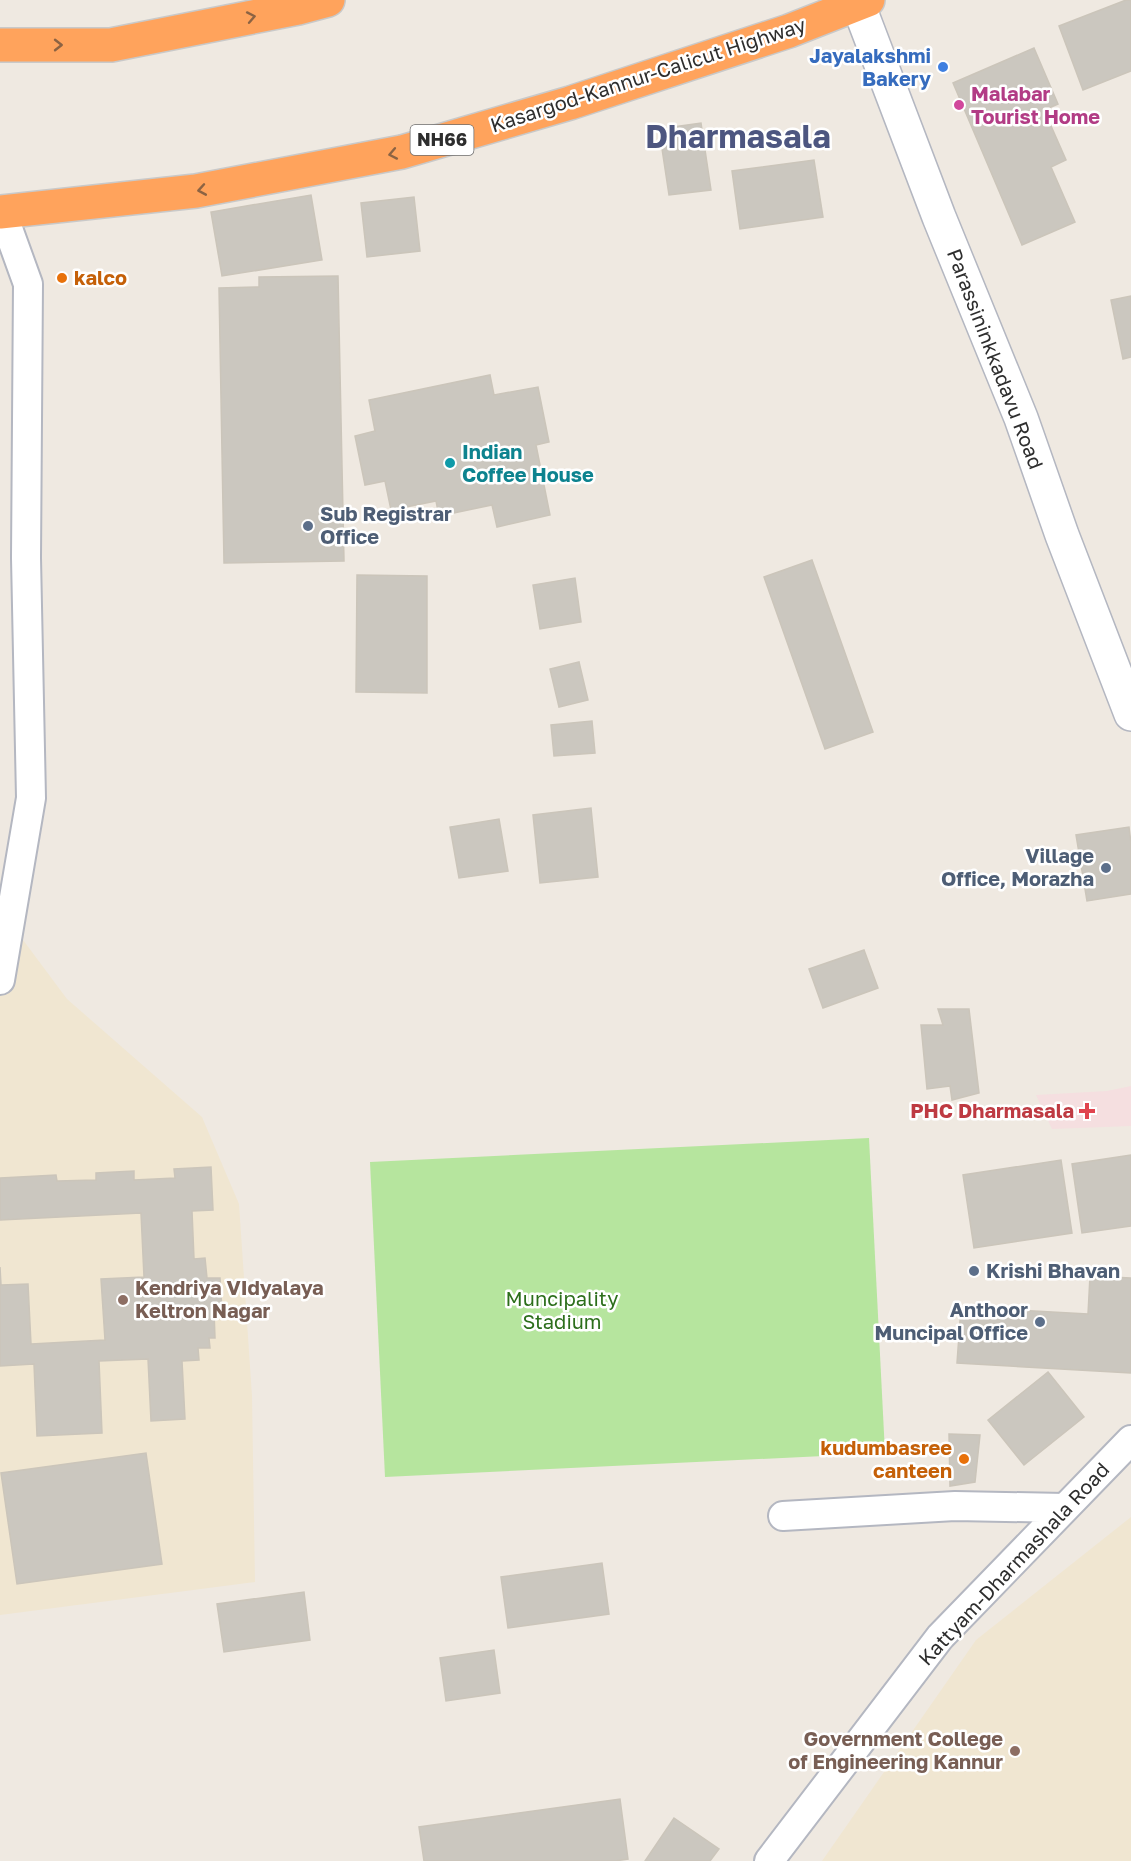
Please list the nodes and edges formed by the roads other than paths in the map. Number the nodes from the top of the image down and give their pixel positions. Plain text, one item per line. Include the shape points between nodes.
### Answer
1 (328, 0) edge
2 (863, 2) edge
3 (0, 45) edge
4 (1, 207) edge
5 (1131, 714) edge
6 (0, 981) edge
7 (1131, 1440) edge
8 (1065, 1508) junction
9 (783, 1516) dead end
10 (769, 1861) edge

3 -> 1 highway via 111,45
2 -> 4 highway, Kasargod-Kannur-Calicut Highway / NH66 via 789,31 570,103 402,152 196,191
2 - 5 main road, Parassininkkadavu Road via 939,217 1022,418
4 - 6 street via 28,284 26,558 31,798
7 - 8 street, Kattyam-Dharmashala Road
8 - 9 street via 955,1506
8 - 10 street, Kattyam-Dharmashala Road via 940,1637

